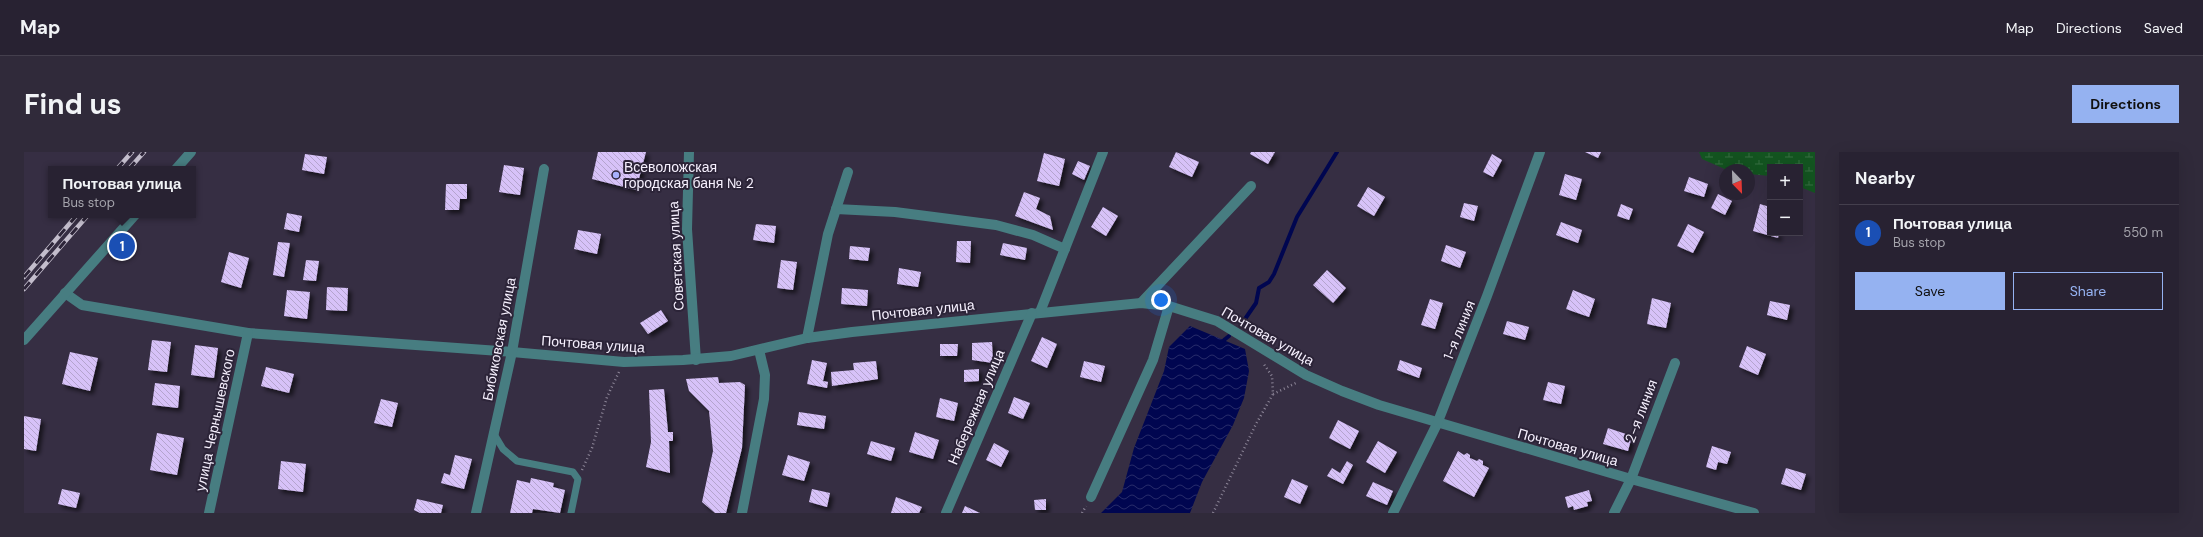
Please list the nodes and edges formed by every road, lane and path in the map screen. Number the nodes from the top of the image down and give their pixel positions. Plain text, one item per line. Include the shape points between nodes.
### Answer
1 (191, 152) edge
2 (689, 152) edge
3 (1103, 152) edge
4 (1540, 152) edge
5 (179, 166) edge
6 (544, 169) dead end
7 (848, 172) dead end
8 (1251, 186) dead end
9 (836, 209) junction
10 (132, 218) edge
11 (1065, 249) junction
12 (65, 294) junction
13 (1141, 303) junction
14 (1168, 306) junction
15 (1036, 312) junction
16 (248, 333) junction
17 (807, 338) junction
18 (24, 340) edge
19 (759, 350) junction
20 (512, 352) junction
21 (696, 360) junction
22 (1262, 360) dead end
23 (624, 362) junction
24 (1675, 363) dead end
25 (1306, 375) junction
26 (1273, 394) junction
27 (1437, 424) junction
28 (494, 434) junction
29 (578, 479) junction
30 (1630, 479) junction
31 (1091, 497) dead end
32 (209, 513) edge
33 (476, 513) edge
34 (572, 513) edge
35 (742, 513) edge
36 (946, 513) edge
37 (1213, 513) edge
38 (1393, 513) edge
39 (1614, 513) edge
40 (1754, 513) edge

1 - 5 street
2 - 21 street, Советская улица via 687,229
3 - 11 street, Набережная улица
4 - 27 street, 1-я линия
6 - 20 street, Бибиковская улица
7 - 9 street
8 - 13 street
9 - 11 street via 895,212 996,225 1033,235
9 - 17 street via 828,234
10 - 12 street
11 - 15 street, Набережная улица
12 - 16 street, Почтовая улица via 82,305
12 - 18 street
13 - 14 street, Почтовая улица
13 - 15 street, Почтовая улица
14 - 25 street, Почтовая улица via 1217,321
14 - 31 street via 1153,360
15 - 17 street, Почтовая улица
15 - 36 street, Набережная улица
16 - 20 street, Почтовая улица
16 - 32 street, улица Чернышевского
17 - 19 street, Почтовая улица
19 - 21 street, Почтовая улица
19 - 35 street via 765,375 764,399
20 - 23 street, Почтовая улица
20 - 28 street, Бибиковская улица
21 - 23 street, Почтовая улица
22 - 26 path via 1272,376
23 - 29 path via 607,397 592,448
24 - 30 street, 2-я линия
25 - 26 path
25 - 27 street, Почтовая улица via 1342,391
26 - 37 path
27 - 30 street, Почтовая улица
27 - 38 street, 1-я линия
28 - 29 lane via 503,449 517,461 573,472
28 - 33 street, Бибиковская улица
29 - 34 lane
30 - 39 street, 2-я линия
30 - 40 street, Почтовая улица

